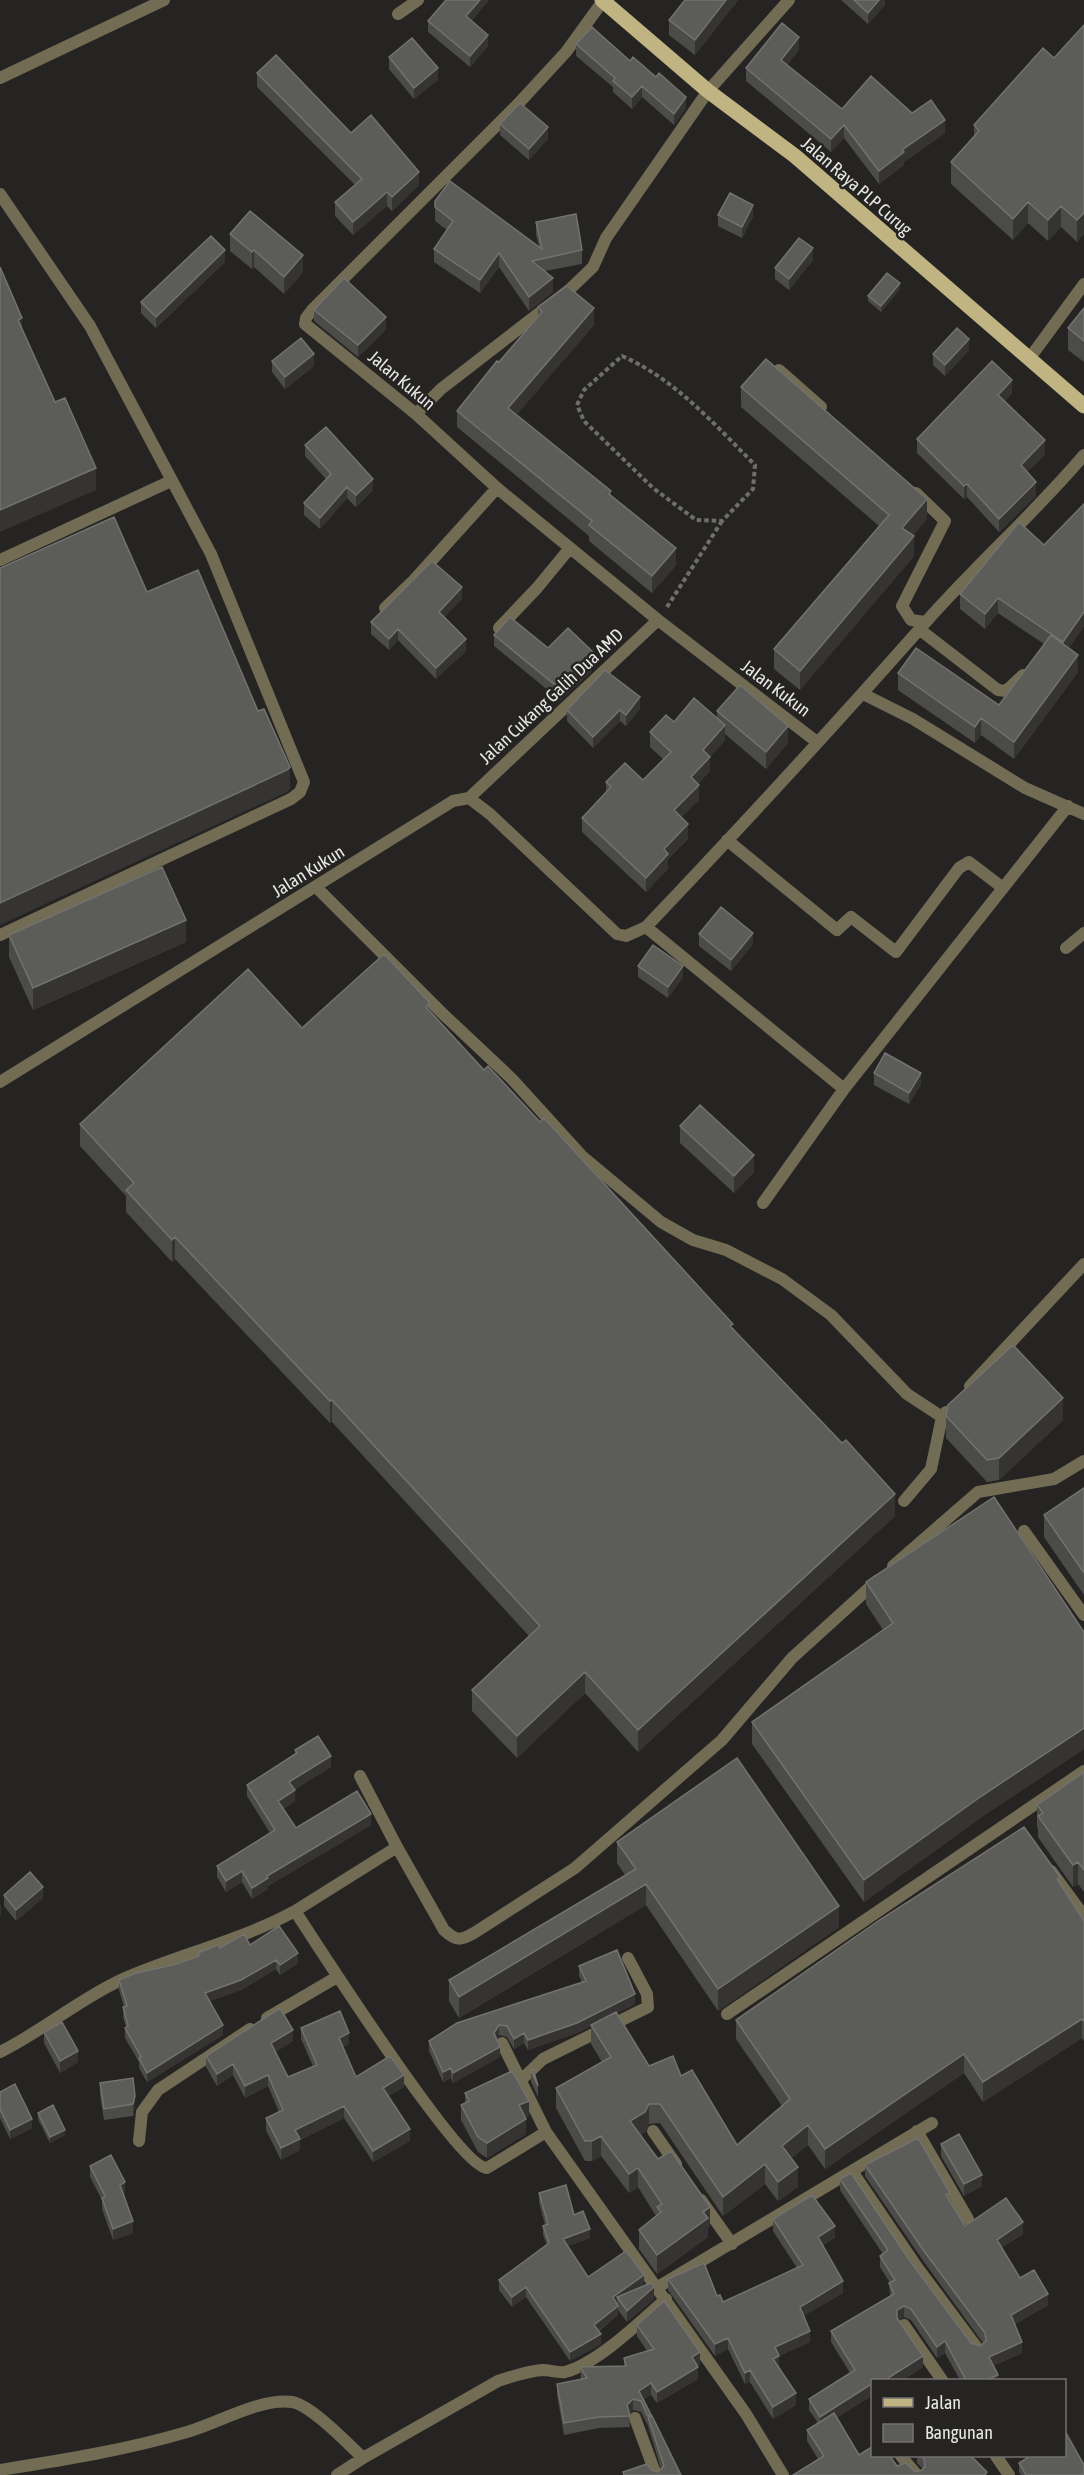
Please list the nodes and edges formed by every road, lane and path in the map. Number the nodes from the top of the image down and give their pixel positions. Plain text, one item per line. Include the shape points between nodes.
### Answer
1 (164, 0) edge
2 (418, 0) edge
3 (602, 0) edge
4 (789, 0) edge
5 (398, 14) dead end
6 (0, 78) edge
7 (708, 91) junction
8 (0, 194) edge
9 (1084, 284) edge
10 (1029, 359) junction
11 (779, 370) edge
12 (1084, 406) edge
13 (416, 414) junction
14 (831, 416) edge
15 (1084, 455) edge
16 (171, 481) junction
17 (908, 485) edge
18 (497, 488) junction
19 (722, 521) junction
20 (570, 548) junction
21 (0, 560) edge
22 (385, 608) edge
23 (658, 620) junction
24 (922, 626) junction
25 (499, 628) edge
26 (1032, 665) edge
27 (863, 694) junction
28 (817, 742) junction
29 (469, 798) junction
30 (1068, 806) junction
31 (1084, 814) edge
32 (727, 840) junction
33 (316, 887) junction
34 (1003, 888) junction
35 (646, 927) junction
36 (1084, 933) edge
37 (0, 935) edge
38 (1066, 948) dead end
39 (0, 1082) edge
40 (844, 1089) junction
41 (763, 1203) dead end
42 (1084, 1264) edge
43 (942, 1417) junction
44 (1084, 1461) edge
45 (904, 1501) dead end
46 (1024, 1531) dead end
47 (1084, 1616) edge
48 (1084, 1771) edge
49 (360, 1776) dead end
50 (397, 1847) junction
51 (1046, 1863) edge
52 (295, 1911) junction
53 (1084, 1916) edge
54 (628, 1958) dead end
55 (337, 1977) junction
56 (727, 2014) dead end
57 (502, 2043) dead end
58 (0, 2052) edge
59 (519, 2082) junction
60 (932, 2122) dead end
61 (653, 2131) dead end
62 (917, 2131) junction
63 (546, 2132) junction
64 (139, 2141) dead end
65 (852, 2171) junction
66 (968, 2219) dead end
67 (732, 2244) junction
68 (658, 2287) junction
69 (666, 2299) junction
70 (904, 2325) edge
71 (978, 2349) edge
72 (941, 2379) edge
73 (634, 2418) dead end
74 (902, 2457) edge
75 (997, 2457) edge
76 (363, 2458) junction
77 (0, 2470) edge
78 (337, 2475) edge
79 (656, 2475) edge
80 (783, 2475) edge
81 (917, 2475) edge
82 (1009, 2475) edge

1 - 6 street
2 - 5 street
3 - 7 main road, Jalan Raya PLP Curug
3 - 13 street, Jalan Kukun via 566,52 518,104 306,318 309,328
4 - 7 street
7 - 10 main road, Jalan Raya PLP Curug via 795,156
7 - 13 street via 612,229 593,267 569,290 441,388
8 - 16 street via 90,326
9 - 10 street
10 - 12 main road, Jalan Raya PLP Curug
11 - 14 street
13 - 18 street, Jalan Kukun
15 - 24 street, Jalan Kukun
16 - 21 street
16 - 37 street via 211,554 304,782 291,799
17 - 24 street via 945,521 902,606 911,620
18 - 20 street, Jalan Kukun
18 - 22 street
19 - 19 path via 753,489 755,465 692,401 645,366 622,356 584,390 577,405 584,421 653,488 696,520
19 - 23 path
20 - 23 street, Jalan Kukun
20 - 25 street
23 - 28 street, Jalan Kukun
23 - 29 street, Jalan Cukang Galih Dua AMD
24 - 26 street via 998,690 1013,687
24 - 27 street, Jalan Kukun
27 - 28 street, Jalan Kukun
27 - 30 street via 913,719 1025,788
28 - 32 street, Jalan Kukun
29 - 33 street, Jalan Kukun via 435,811
29 - 35 street via 617,934 626,936
30 - 31 street
30 - 34 street
32 - 34 street via 837,930 851,917 896,952 959,868 969,862
32 - 35 street, Jalan Kukun
33 - 39 street, Jalan Kukun
33 - 43 street via 512,1079 582,1156 661,1222 783,1279 831,1315 907,1394
34 - 40 street
35 - 40 street
36 - 38 street
40 - 41 street
42 - 43 street
43 - 45 street via 931,1469
44 - 50 street via 1053,1479 978,1492 821,1628 722,1740 575,1868 474,1934 454,1940 444,1930
46 - 47 street
48 - 56 street via 1017,1823
49 - 50 street
50 - 52 street
51 - 53 street
52 - 55 street
52 - 58 street via 262,1929 125,1978
54 - 59 street via 647,1994 648,2007 543,2059
55 - 63 street via 444,2127 477,2165 487,2168
55 - 64 street via 235,2037 158,2091 142,2112
57 - 59 street
59 - 63 street
60 - 62 street
61 - 67 street
62 - 65 street
62 - 66 street
63 - 68 street
65 - 67 street
65 - 71 street
67 - 68 street
68 - 69 street
69 - 76 street via 581,2365 564,2372 521,2373 498,2381
69 - 80 street
70 - 72 street
73 - 79 street
74 - 81 street
75 - 82 street
76 - 77 street via 294,2402 270,2403 187,2432 115,2450
76 - 78 street

